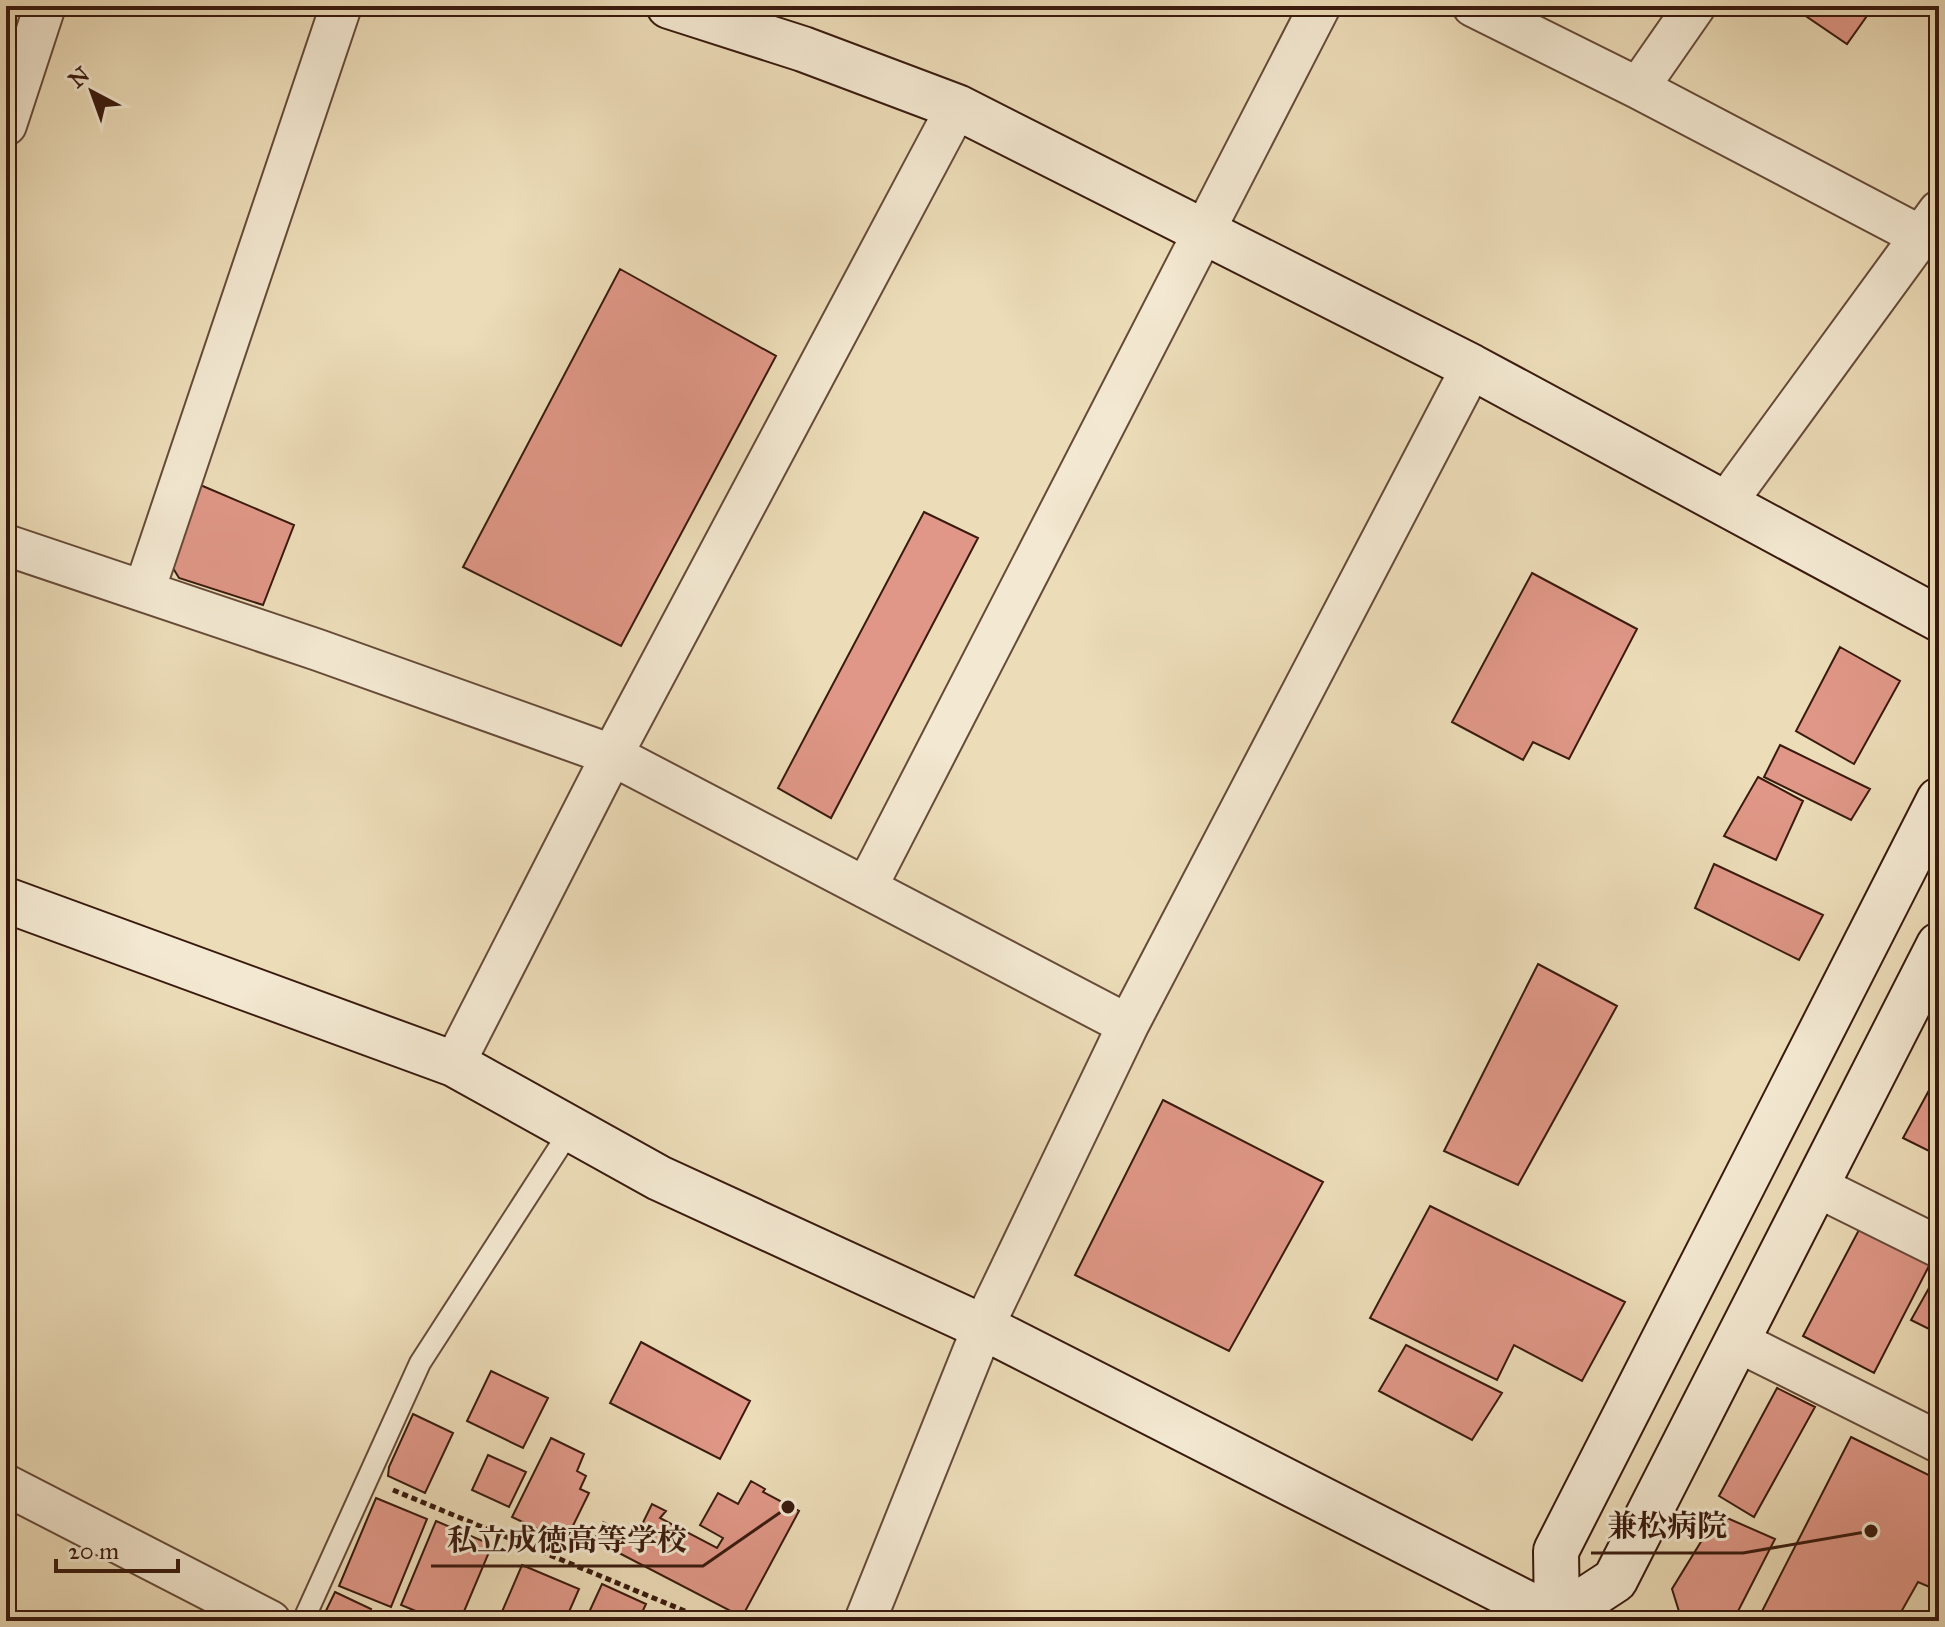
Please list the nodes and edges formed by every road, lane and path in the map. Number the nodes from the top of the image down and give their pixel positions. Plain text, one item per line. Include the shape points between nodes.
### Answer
1 (45, 6) edge
2 (341, 6) edge
3 (669, 6) edge
4 (1320, 6) edge
5 (1473, 6) edge
6 (1695, 6) edge
7 (1638, 88) junction
8 (957, 107) junction
9 (6, 125) edge
10 (1930, 224) edge
11 (1206, 231) junction
12 (1472, 367) junction
13 (1725, 504) junction
14 (6, 545) edge
15 (144, 591) junction
16 (1939, 619) edge
17 (612, 755) junction
18 (1939, 800) edge
19 (866, 888) junction
20 (6, 900) edge
21 (1939, 945) edge
22 (1928, 992) edge
23 (1128, 1025) junction
24 (454, 1064) junction
25 (571, 1129) junction
26 (1816, 1186) junction
27 (1939, 1247) edge
28 (983, 1327) junction
29 (1737, 1341) junction
30 (1939, 1442) edge
31 (367, 1479) junction
32 (6, 1485) edge
33 (1559, 1620) edge
34 (270, 1621) edge
35 (303, 1621) edge
36 (709, 1621) edge
37 (865, 1621) edge

1 - 9 street
2 - 15 street
3 - 8 street
4 - 11 street
5 - 7 street
6 - 7 street
7 - 10 street
8 - 11 street
8 - 17 street
10 - 13 street
11 - 12 street
11 - 19 street
12 - 13 street
12 - 23 street
13 - 16 street
14 - 15 street
15 - 17 street
17 - 19 street
17 - 24 street
18 - 33 street via 1556,1551
19 - 23 street
20 - 24 street
21 - 22 street
22 - 26 street
23 - 28 street
24 - 25 street
25 - 28 street via 659,1178
25 - 31 lane via 420,1363
26 - 27 street
26 - 29 street
28 - 33 street
28 - 37 street
29 - 30 street
29 - 33 street via 1615,1580
31 - 35 lane
31 - 36 path
32 - 34 street

